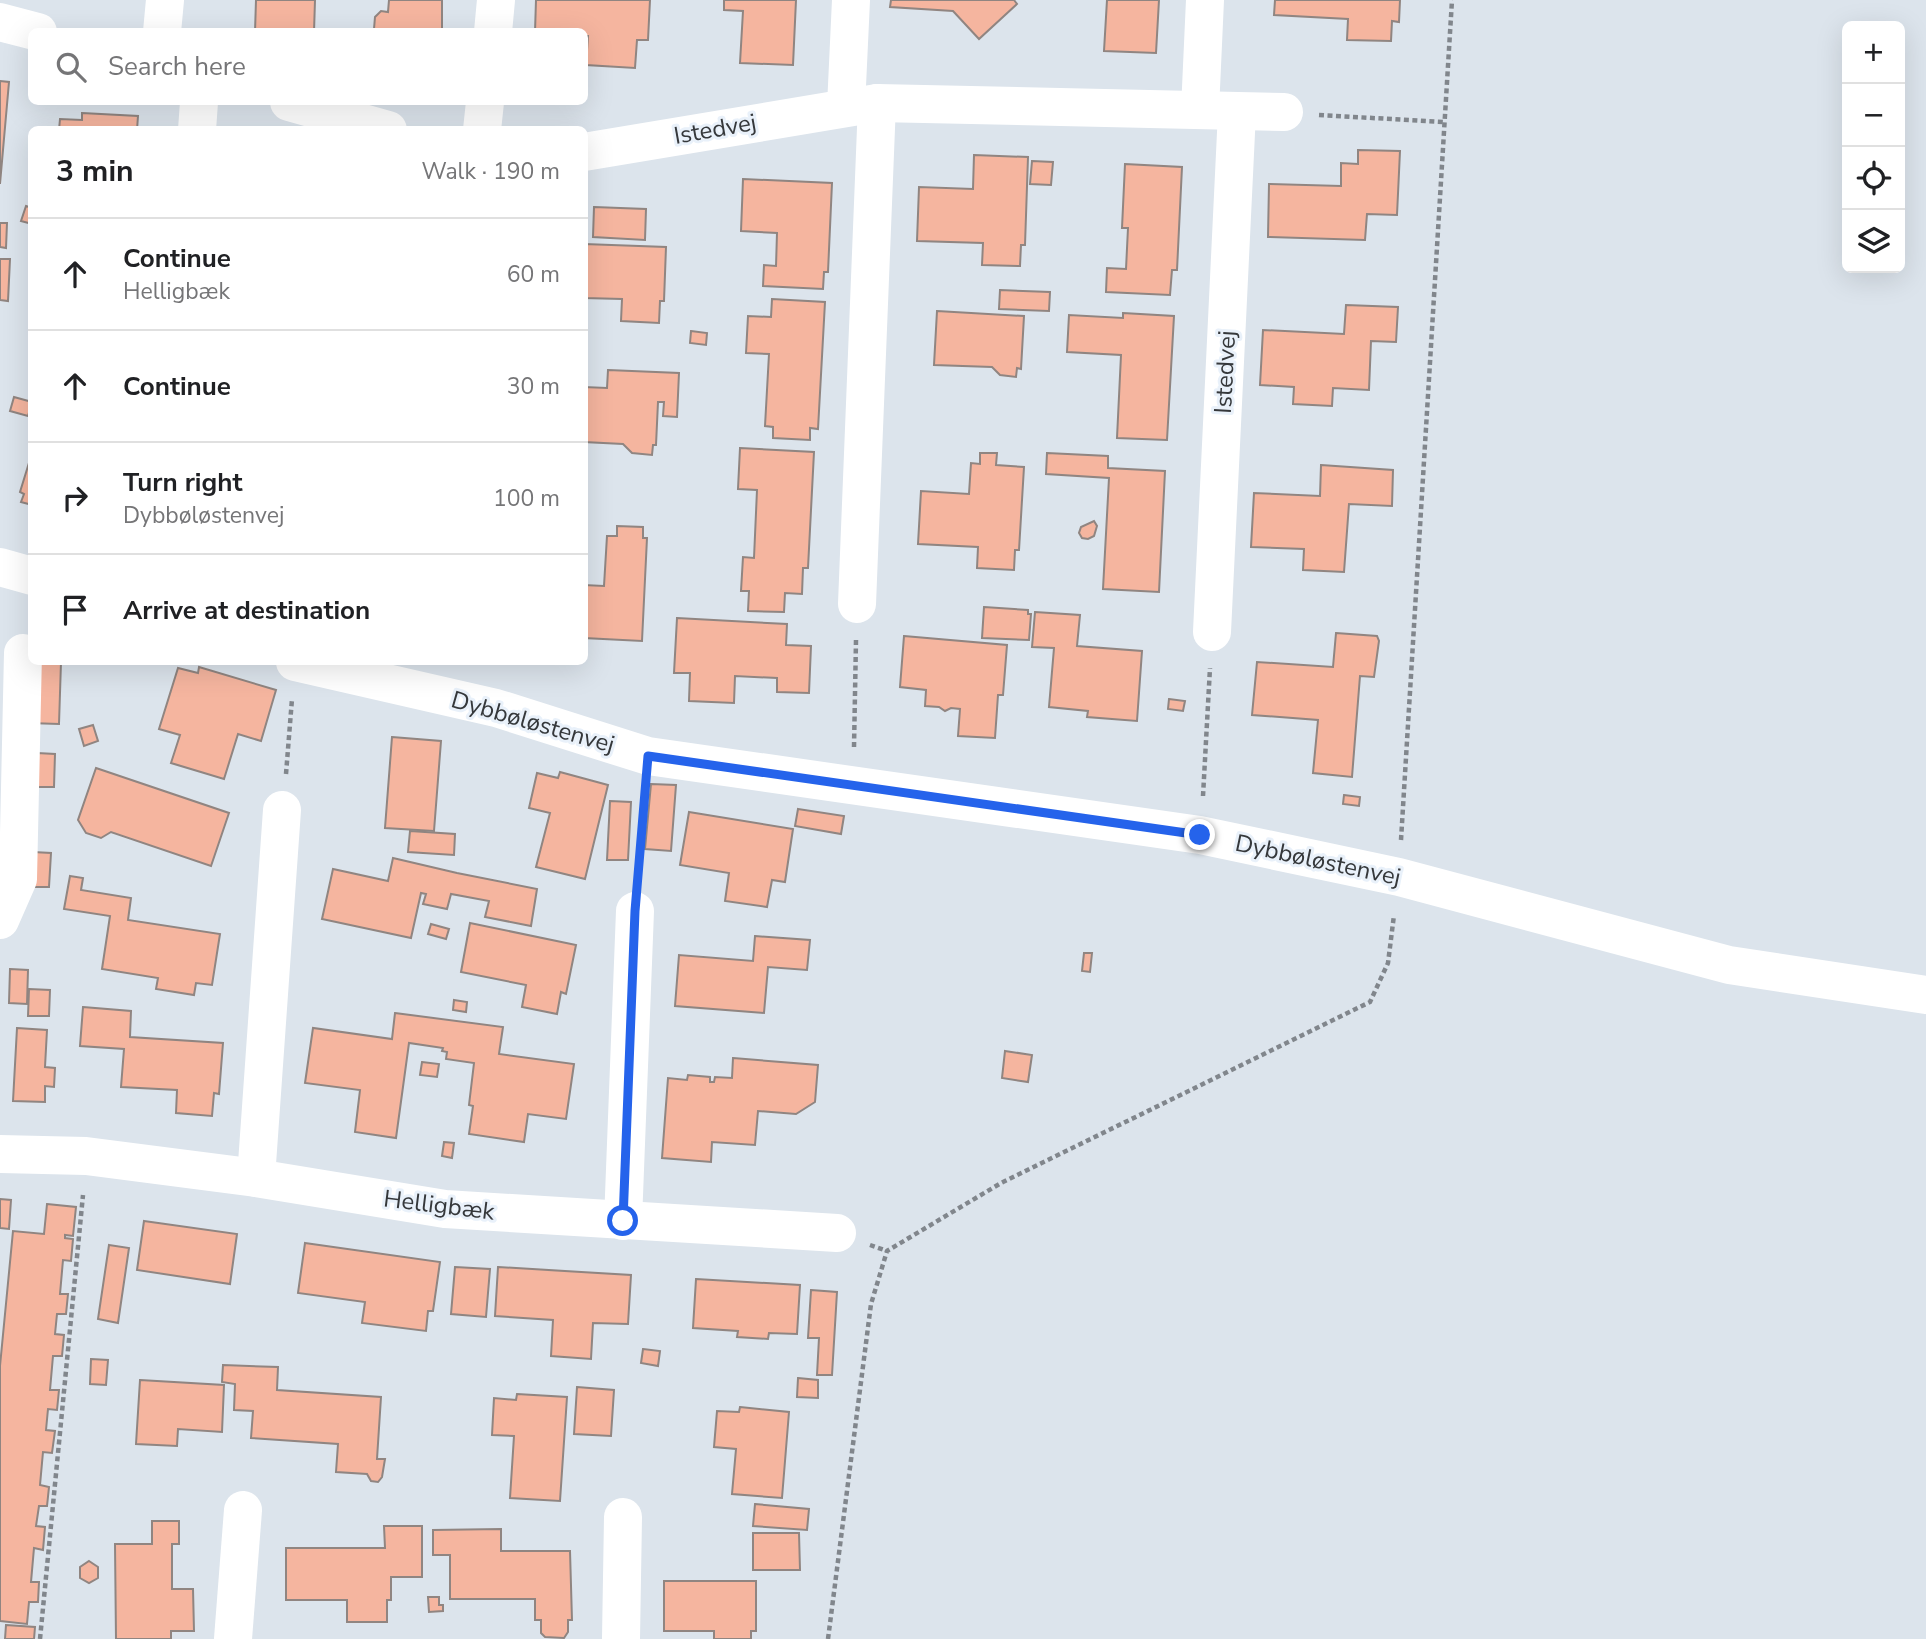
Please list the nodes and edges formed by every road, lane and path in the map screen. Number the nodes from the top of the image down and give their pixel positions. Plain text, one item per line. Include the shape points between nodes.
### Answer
1 (165, 0) edge
2 (496, 0) edge
3 (851, 0) edge
4 (1205, 0) edge
5 (0, 22) edge
6 (162, 28) edge
7 (493, 28) edge
8 (28, 30) edge
9 (199, 105) edge
10 (300, 105) edge
11 (485, 105) edge
12 (862, 105) junction
13 (1200, 110) junction
14 (1237, 112) junction
15 (1284, 113) joint
16 (1444, 122) dead end
17 (197, 126) edge
18 (374, 126) edge
19 (482, 126) edge
20 (588, 151) edge
21 (0, 567) edge
22 (28, 575) edge
23 (857, 604) joint
24 (1212, 632) joint
25 (23, 653) dead end
26 (295, 665) edge
27 (308, 665) edge
28 (648, 756) junction
29 (854, 784) junction
30 (282, 810) joint
31 (1200, 835) junction
32 (635, 911) joint
33 (0, 920) edge
34 (1926, 995) edge
35 (0, 1154) edge
36 (86, 1156) junction
37 (256, 1178) junction
38 (623, 1221) junction
39 (837, 1233) dead end
40 (243, 1510) dead end
41 (623, 1517) dead end
42 (40, 1639) edge
43 (233, 1639) edge
44 (621, 1639) edge

1 - 6 street
2 - 7 street
3 - 12 street
4 - 13 street
5 - 8 street
9 - 17 street
10 - 18 street
11 - 19 street
12 - 13 street, Istedvej
12 - 20 street, Istedvej
12 - 23 street
13 - 14 street, Istedvej
14 - 15 street, Istedvej
14 - 24 street, Istedvej
15 - 16 path
21 - 22 street
23 - 29 path
24 - 31 path
25 - 33 street via 18,879
26 - 30 path
27 - 28 street, Dybbøløstenvej via 496,708
28 - 29 street, Dybbøløstenvej
28 - 32 path
29 - 31 street, Dybbøløstenvej
30 - 37 street
31 - 34 street, Dybbøløstenvej via 1399,877 1729,965
32 - 38 street
35 - 36 street, Helligbæk
36 - 37 street, Helligbæk
36 - 42 path
37 - 38 street, Helligbæk via 445,1209
38 - 39 street, Helligbæk
40 - 43 street
41 - 44 street

